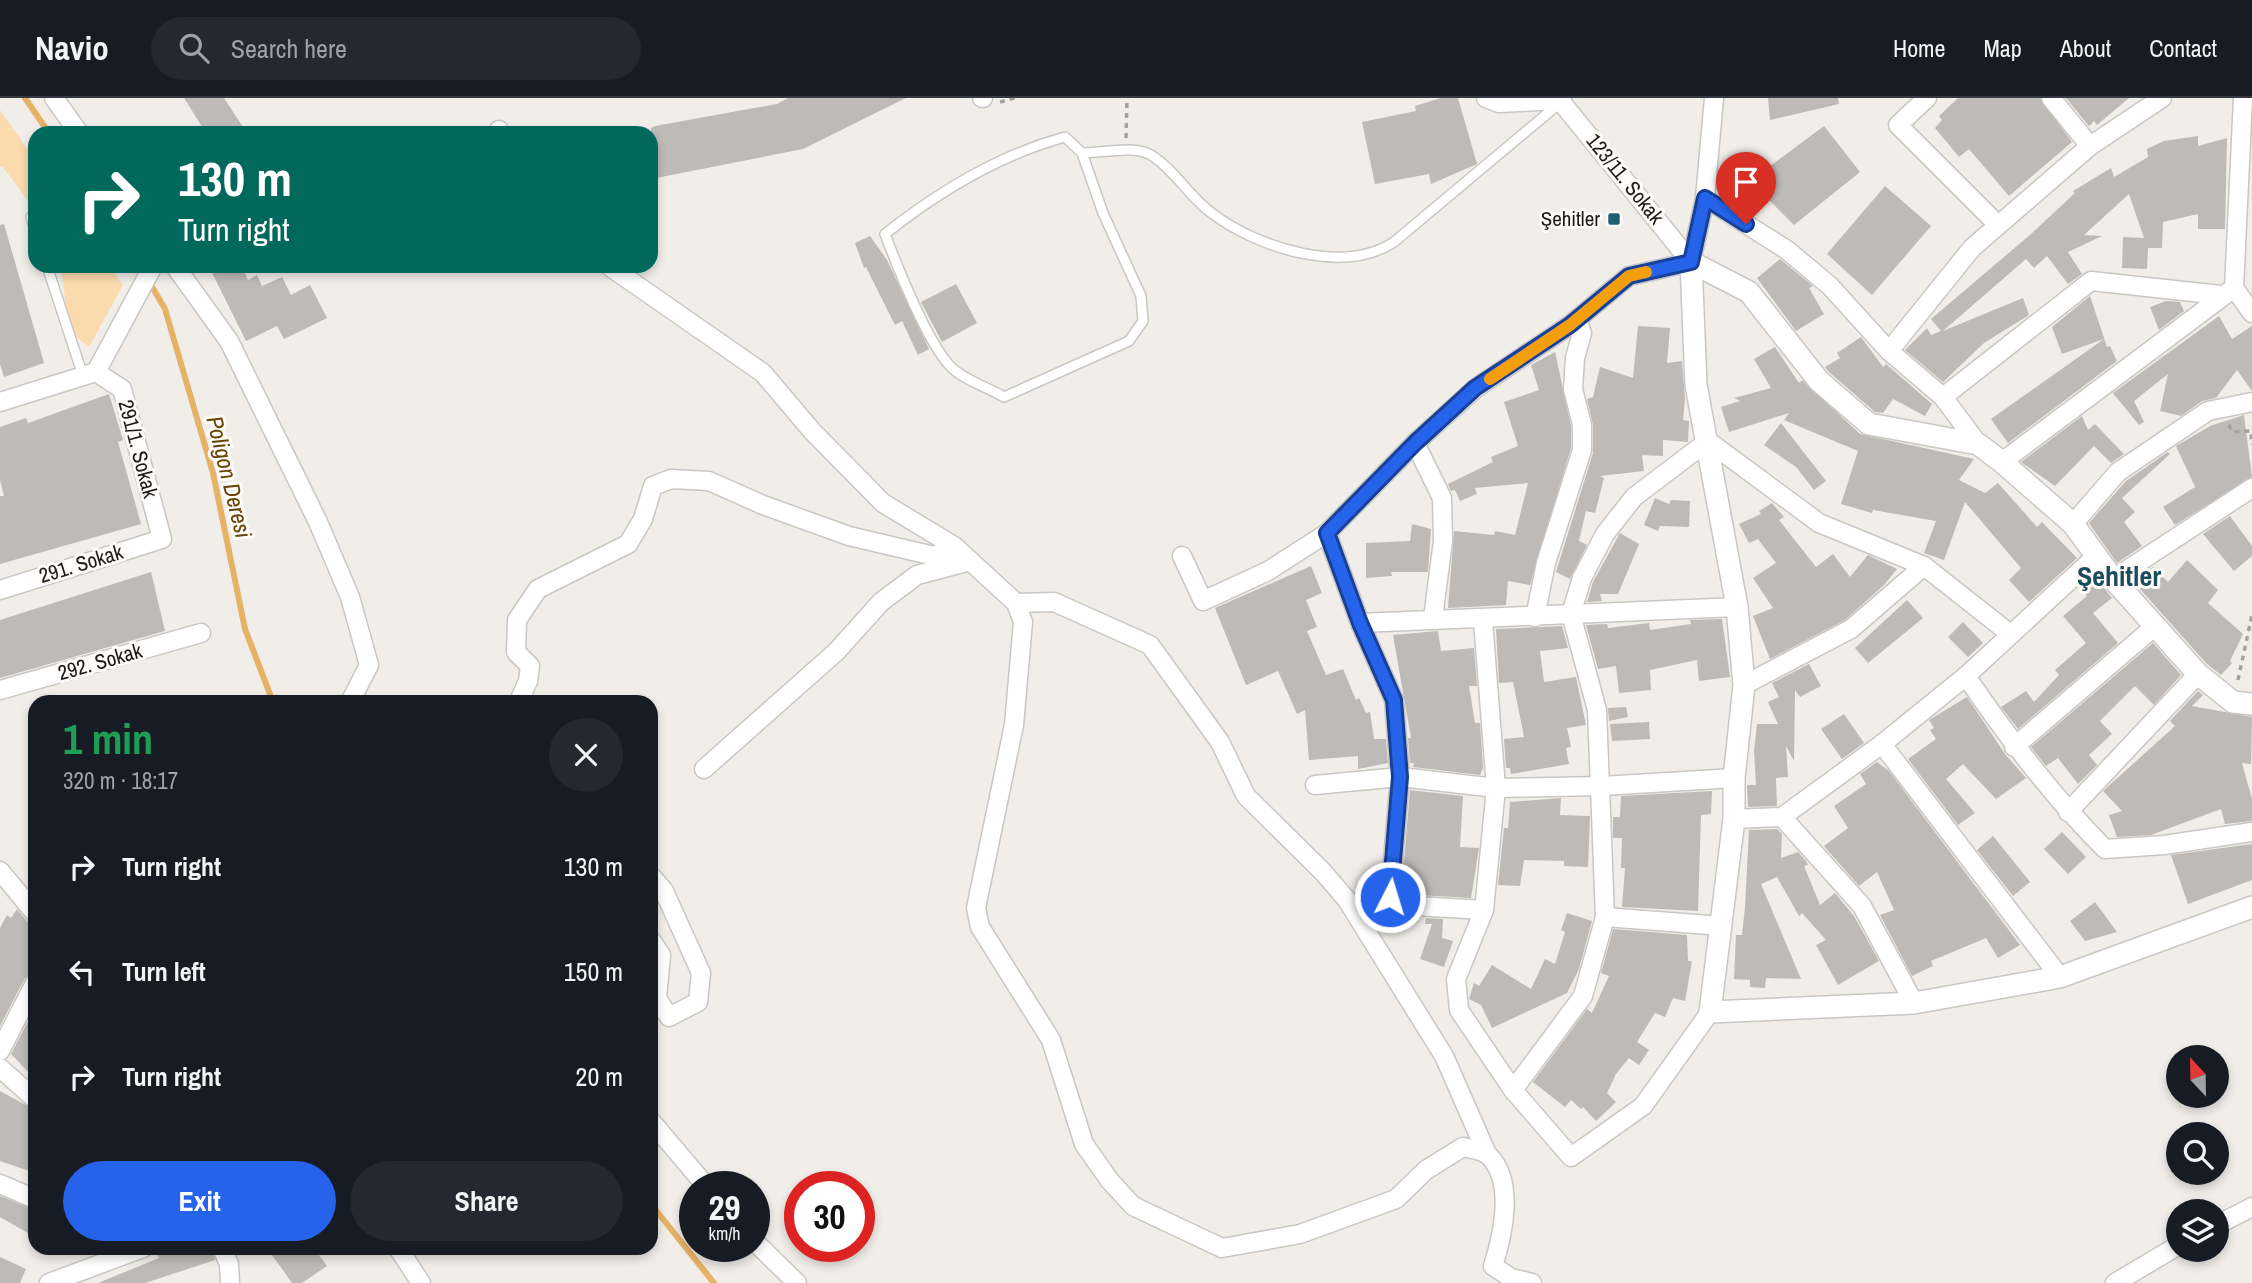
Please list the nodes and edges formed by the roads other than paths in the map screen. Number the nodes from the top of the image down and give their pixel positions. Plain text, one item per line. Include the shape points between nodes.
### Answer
1 (54, 98) edge
2 (1486, 98) edge
3 (1714, 98) edge
4 (1927, 98) edge
5 (2051, 98) edge
6 (2162, 98) edge
7 (2244, 98) edge
8 (1560, 99) edge
9 (2252, 103) edge
10 (74, 126) edge
11 (2090, 146) junction
12 (1082, 153) junction
13 (1705, 198) junction
14 (1998, 225) junction
15 (1691, 262) junction
16 (50, 273) edge
17 (149, 273) edge
18 (180, 273) edge
19 (619, 273) edge
20 (2228, 292) junction
21 (2252, 313) edge
22 (1577, 319) junction
23 (1889, 351) junction
24 (90, 374) junction
25 (1943, 397) junction
26 (0, 402) edge
27 (2252, 402) edge
28 (1708, 441) junction
29 (1415, 443) junction
30 (1978, 443) junction
31 (2002, 462) junction
32 (2252, 488) edge
33 (2073, 524) junction
34 (1327, 533) junction
35 (162, 539) joint
36 (954, 546) junction
37 (1182, 556) dead end
38 (2095, 557) junction
39 (970, 561) junction
40 (1924, 566) junction
41 (2113, 579) junction
42 (0, 590) edge
43 (1016, 603) junction
44 (1737, 607) junction
45 (1571, 614) junction
46 (1535, 617) junction
47 (1433, 618) junction
48 (1483, 620) junction
49 (1360, 623) junction
50 (2154, 627) junction
51 (201, 633) dead end
52 (2009, 634) junction
53 (2198, 674) junction
54 (1966, 676) junction
55 (1744, 685) junction
56 (0, 690) edge
57 (354, 695) edge
58 (522, 695) edge
59 (2242, 703) edge
60 (1882, 744) junction
61 (2014, 747) junction
62 (704, 769) dead end
63 (1400, 777) junction
64 (1734, 778) junction
65 (1315, 785) dead end
66 (1601, 786) junction
67 (1496, 788) junction
68 (2068, 812) junction
69 (1782, 817) junction
70 (1734, 819) junction
71 (2252, 832) edge
72 (0, 871) edge
73 (658, 884) edge
74 (28, 905) edge
75 (2252, 907) edge
76 (1484, 910) junction
77 (1605, 917) junction
78 (1723, 926) junction
79 (658, 950) edge
80 (2060, 977) junction
81 (658, 987) edge
82 (28, 997) edge
83 (658, 1000) edge
84 (1914, 1003) junction
85 (1710, 1012) junction
86 (0, 1051) edge
87 (0, 1068) edge
88 (1513, 1090) junction
89 (28, 1093) edge
90 (658, 1129) edge
91 (1487, 1154) junction
92 (693, 1171) edge
93 (0, 1184) edge
94 (28, 1196) edge
95 (2252, 1207) edge
96 (2229, 1219) edge
97 (2166, 1253) edge
98 (124, 1255) edge
99 (225, 1255) edge
100 (403, 1255) edge
101 (770, 1257) edge
102 (49, 1283) edge
103 (230, 1283) edge
104 (421, 1283) edge
105 (797, 1283) edge
106 (1532, 1283) edge
107 (2115, 1283) edge

1 - 10 street
2 - 8 street via 1499,103
3 - 13 street
4 - 14 street via 1898,125
5 - 11 street
6 - 11 street
7 - 9 street
7 - 20 street
8 - 12 lane via 1508,149 1394,242 1380,251 1356,256 1321,255 1250,235 1212,214 1149,153
8 - 15 street, 123/11. Sokak
11 - 14 street
12 - 12 lane via 1141,296 1143,321 1129,341 1004,397 952,369 898,269 885,234 925,203 1028,147 1065,136
13 - 15 street
13 - 23 street via 1787,250 1830,286
14 - 23 street via 1972,248
15 - 22 street via 1629,276
15 - 28 street via 1696,385
15 - 30 street via 1749,292 1819,381 1869,424
16 - 24 lane
17 - 24 street
18 - 57 street via 229,341 350,597 369,665
19 - 36 street via 763,373 883,503
20 - 21 street
20 - 25 street via 2091,281
20 - 31 street
22 - 29 street via 1475,388
22 - 46 street via 1583,333 1573,388 1582,425 1582,450 1546,563
23 - 25 street
24 - 26 street
24 - 35 street, 291/1. Sokak via 122,389
25 - 30 street
27 - 33 street via 2208,411 2118,472
28 - 40 street via 1819,523
28 - 44 street
28 - 45 street via 1634,497 1605,534 1582,578
29 - 34 street
29 - 47 street via 1442,498 1443,541
30 - 31 street
31 - 33 street
32 - 41 street
33 - 38 street
34 - 37 street via 1268,571 1203,601
34 - 49 street
35 - 42 street, 291. Sokak
36 - 39 street
36 - 58 street via 934,556 861,539 709,481 671,479 653,486 643,519 628,544 538,589 517,620 516,652 530,666
38 - 41 street
38 - 52 street
39 - 43 street
39 - 62 street via 917,575 881,602 836,652
40 - 52 street
40 - 55 street via 1851,629
41 - 50 street
43 - 91 street via 1054,602 1150,646 1220,743 1246,796 1347,900 1444,1056
43 - 91 street via 1023,622 1014,725 976,908 979,928 1051,1040 1084,1144 1110,1181 1133,1206 1222,1248 1300,1234 1396,1199 1426,1170 1463,1147
44 - 45 street
44 - 55 street
45 - 46 street
45 - 66 street via 1597,710
46 - 48 street
47 - 48 street
47 - 49 street
48 - 67 street
49 - 63 street via 1394,700
50 - 53 street
50 - 61 street
51 - 56 street, 292. Sokak
52 - 54 street
53 - 59 street
53 - 68 street
54 - 60 street
54 - 61 street
55 - 64 street
60 - 69 street
60 - 80 street
61 - 68 street
63 - 65 street
63 - 67 street
63 - 76 street via 1390,897 1416,906
64 - 66 street
64 - 70 street
66 - 67 street
66 - 77 street
67 - 76 street
68 - 71 street via 2105,849
69 - 70 street
69 - 84 street via 1862,906
70 - 78 street
72 - 74 street
73 - 83 street via 701,973 698,1002 669,1017
75 - 80 street
76 - 88 street via 1456,979 1460,1010
77 - 78 street
77 - 88 street via 1583,996
78 - 85 street
79 - 81 street
80 - 84 street
82 - 86 street
84 - 85 street
85 - 88 street via 1643,1106 1571,1157
87 - 89 street
90 - 92 street
91 - 106 street via 1499,1172 1504,1197 1502,1240 1493,1266 1511,1278
93 - 94 street
95 - 96 street
97 - 107 street
98 - 102 street
99 - 103 street
100 - 104 street
101 - 105 street

